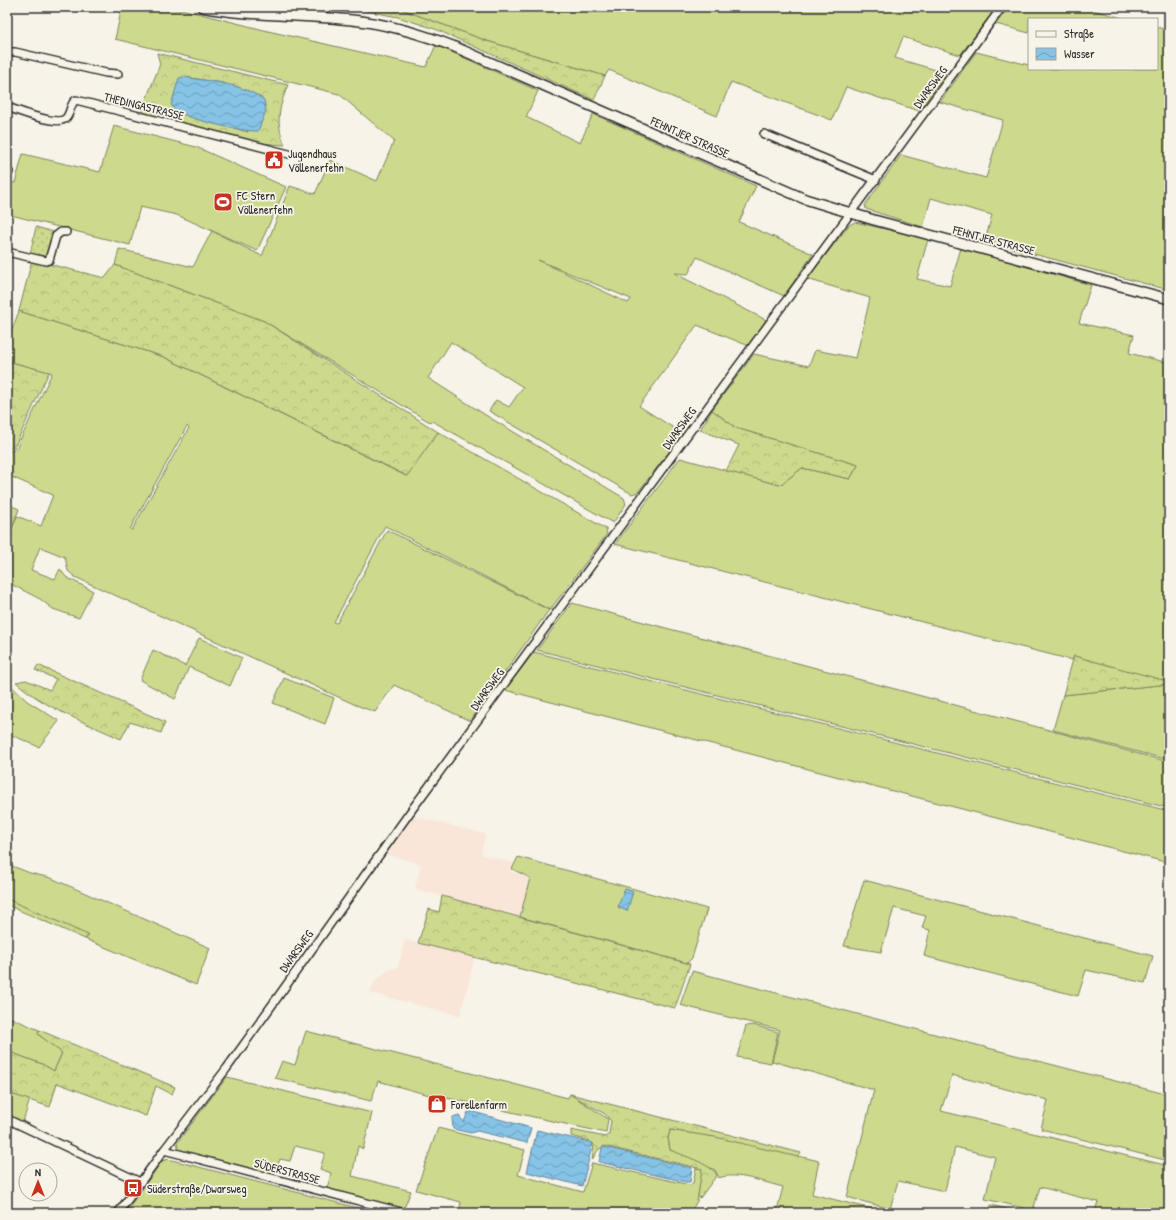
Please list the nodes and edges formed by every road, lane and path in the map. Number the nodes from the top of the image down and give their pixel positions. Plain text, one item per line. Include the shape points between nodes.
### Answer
1 (202, 7) edge
2 (1002, 7) edge
3 (7, 52) edge
4 (118, 74) dead end
5 (7, 107) edge
6 (764, 134) dead end
7 (289, 154) dead end
8 (876, 180) junction
9 (851, 214) junction
10 (66, 232) dead end
11 (7, 252) edge
12 (1169, 299) edge
13 (7, 1119) edge
14 (164, 1150) junction
15 (140, 1182) junction
16 (118, 1213) edge
17 (405, 1213) edge

1 - 9 street, FEHNTJER STRASSE via 262,15 359,21 423,35 771,186
2 - 8 street, DWARSWEG
3 - 4 street
5 - 7 street, THEDINGASTRASSE via 56,122 64,121 69,116 76,100
6 - 8 street
8 - 9 street, DWARSWEG
9 - 12 street, FEHNTJER STRASSE
9 - 14 street, DWARSWEG via 417,802 227,1068
10 - 11 street via 56,236 49,260
13 - 15 street
14 - 15 street, DWARSWEG
14 - 17 street, SÜDERSTRASSE
15 - 16 street, DWARSWEG

